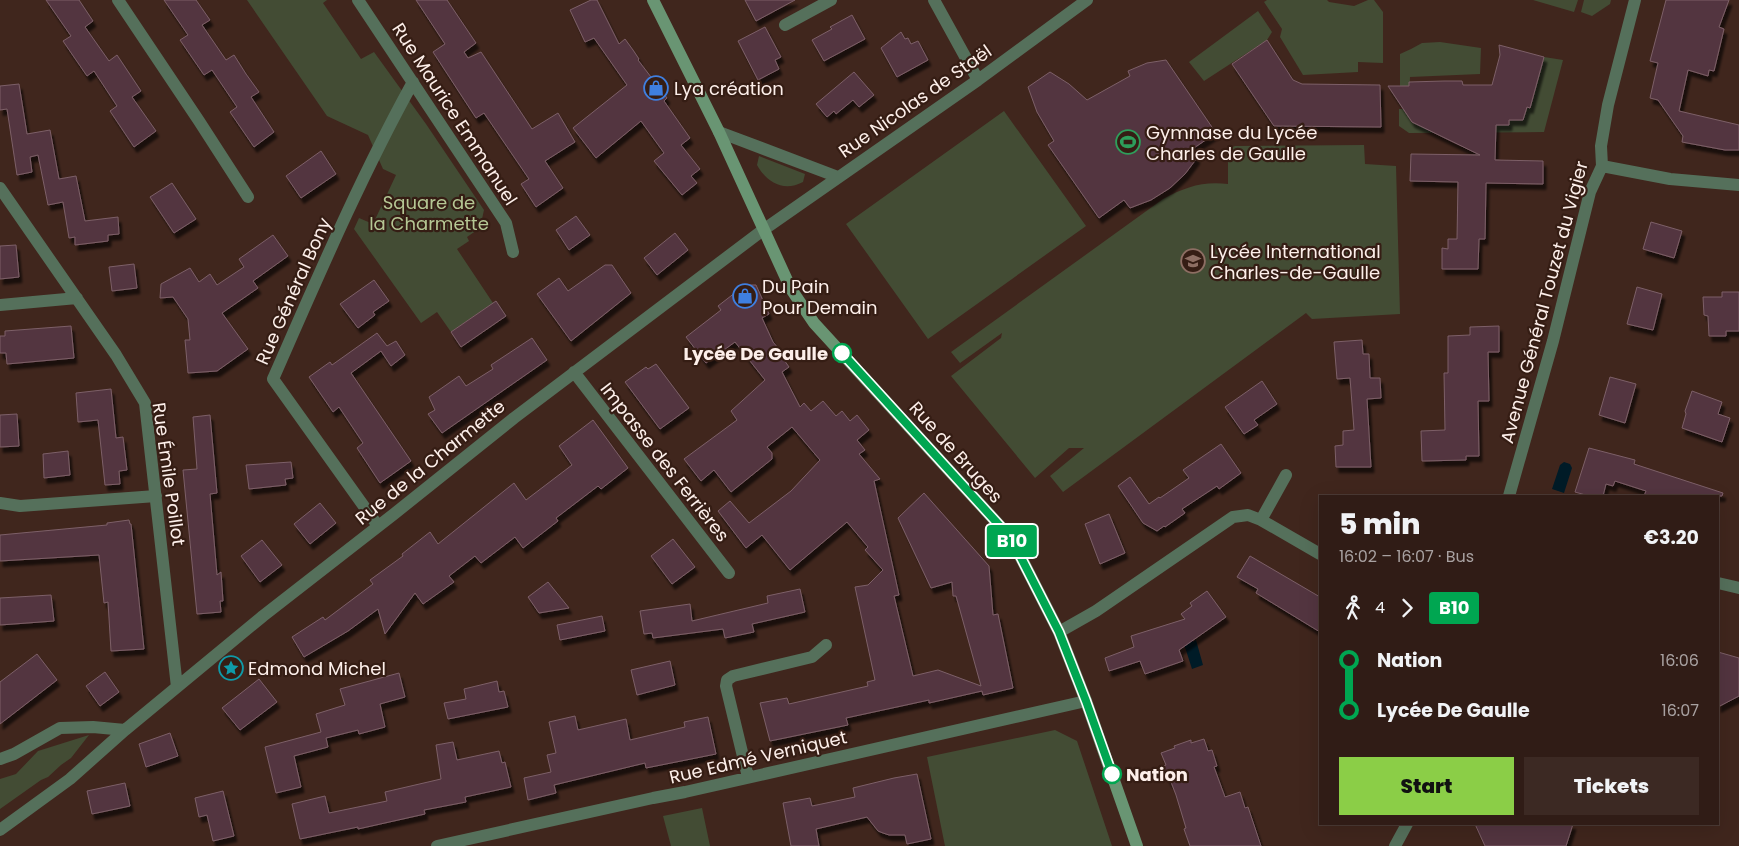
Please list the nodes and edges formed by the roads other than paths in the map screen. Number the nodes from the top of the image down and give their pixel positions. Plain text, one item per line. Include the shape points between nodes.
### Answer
1 (118, 0) edge
2 (358, 0) edge
3 (652, 0) edge
4 (831, 0) edge
5 (934, 0) edge
6 (1087, 0) edge
7 (1635, 0) edge
8 (785, 25) dead end
9 (978, 80) junction
10 (413, 82) junction
11 (719, 132) junction
12 (1602, 166) junction
13 (838, 177) junction
14 (1739, 185) edge
15 (0, 188) edge
16 (248, 197) dead end
17 (763, 230) junction
18 (513, 252) dead end
19 (77, 298) junction
20 (0, 305) edge
21 (574, 372) junction
22 (1286, 474) dead end
23 (1509, 495) edge
24 (156, 496) junction
25 (0, 503) edge
26 (1261, 520) junction
27 (378, 526) junction
28 (1319, 553) edge
29 (729, 573) dead end
30 (1719, 583) edge
31 (1739, 588) edge
32 (1059, 632) junction
33 (826, 645) dead end
34 (177, 687) junction
35 (1086, 701) junction
36 (125, 730) junction
37 (0, 759) edge
38 (748, 777) junction
39 (1406, 825) edge
40 (0, 830) edge
41 (436, 846) edge
42 (1137, 846) edge
43 (1395, 846) edge

1 - 16 street
2 - 10 street, Rue Maurice Emmanuel
3 - 11 street, Rue de Bruges
4 - 8 street
5 - 9 street
6 - 9 street, Rue Nicolas de Staël
7 - 12 street, Avenue Général Touzet du Vigier via 1608,105 1601,146
9 - 13 street, Rue Nicolas de Staël
10 - 18 street, Rue Maurice Emmanuel via 506,223
10 - 27 street, Rue Général Bony via 335,237 273,379
11 - 13 street
11 - 17 street, Rue de Bruges
12 - 14 street via 1670,179
12 - 23 street, Avenue Général Touzet du Vigier via 1590,192 1553,341
13 - 17 street, Rue Nicolas de Staël
15 - 19 street, Rue Émile Poillot
17 - 21 street, Rue de la Charmette
17 - 32 street, Rue de Bruges via 791,288 814,323 1011,538
19 - 20 street
19 - 24 street, Rue Émile Poillot via 145,403
21 - 27 street, Rue de la Charmette
21 - 29 street, Impasse des Ferrières
22 - 26 street
24 - 25 street via 20,506
24 - 34 street, Rue Émile Poillot
26 - 28 street
26 - 32 street via 1243,515 1229,518 1096,611
27 - 34 street, Rue de la Charmette
30 - 31 street
32 - 35 street, Rue de Bruges
33 - 38 street via 812,657 727,680
34 - 36 street, Rue de la Charmette
35 - 38 street, Rue Edmé Verniquet
35 - 42 street, Rue de Bruges
36 - 37 street via 60,728
36 - 40 street, Rue de la Charmette via 70,779
38 - 41 street, Rue Edmé Verniquet
39 - 43 street

